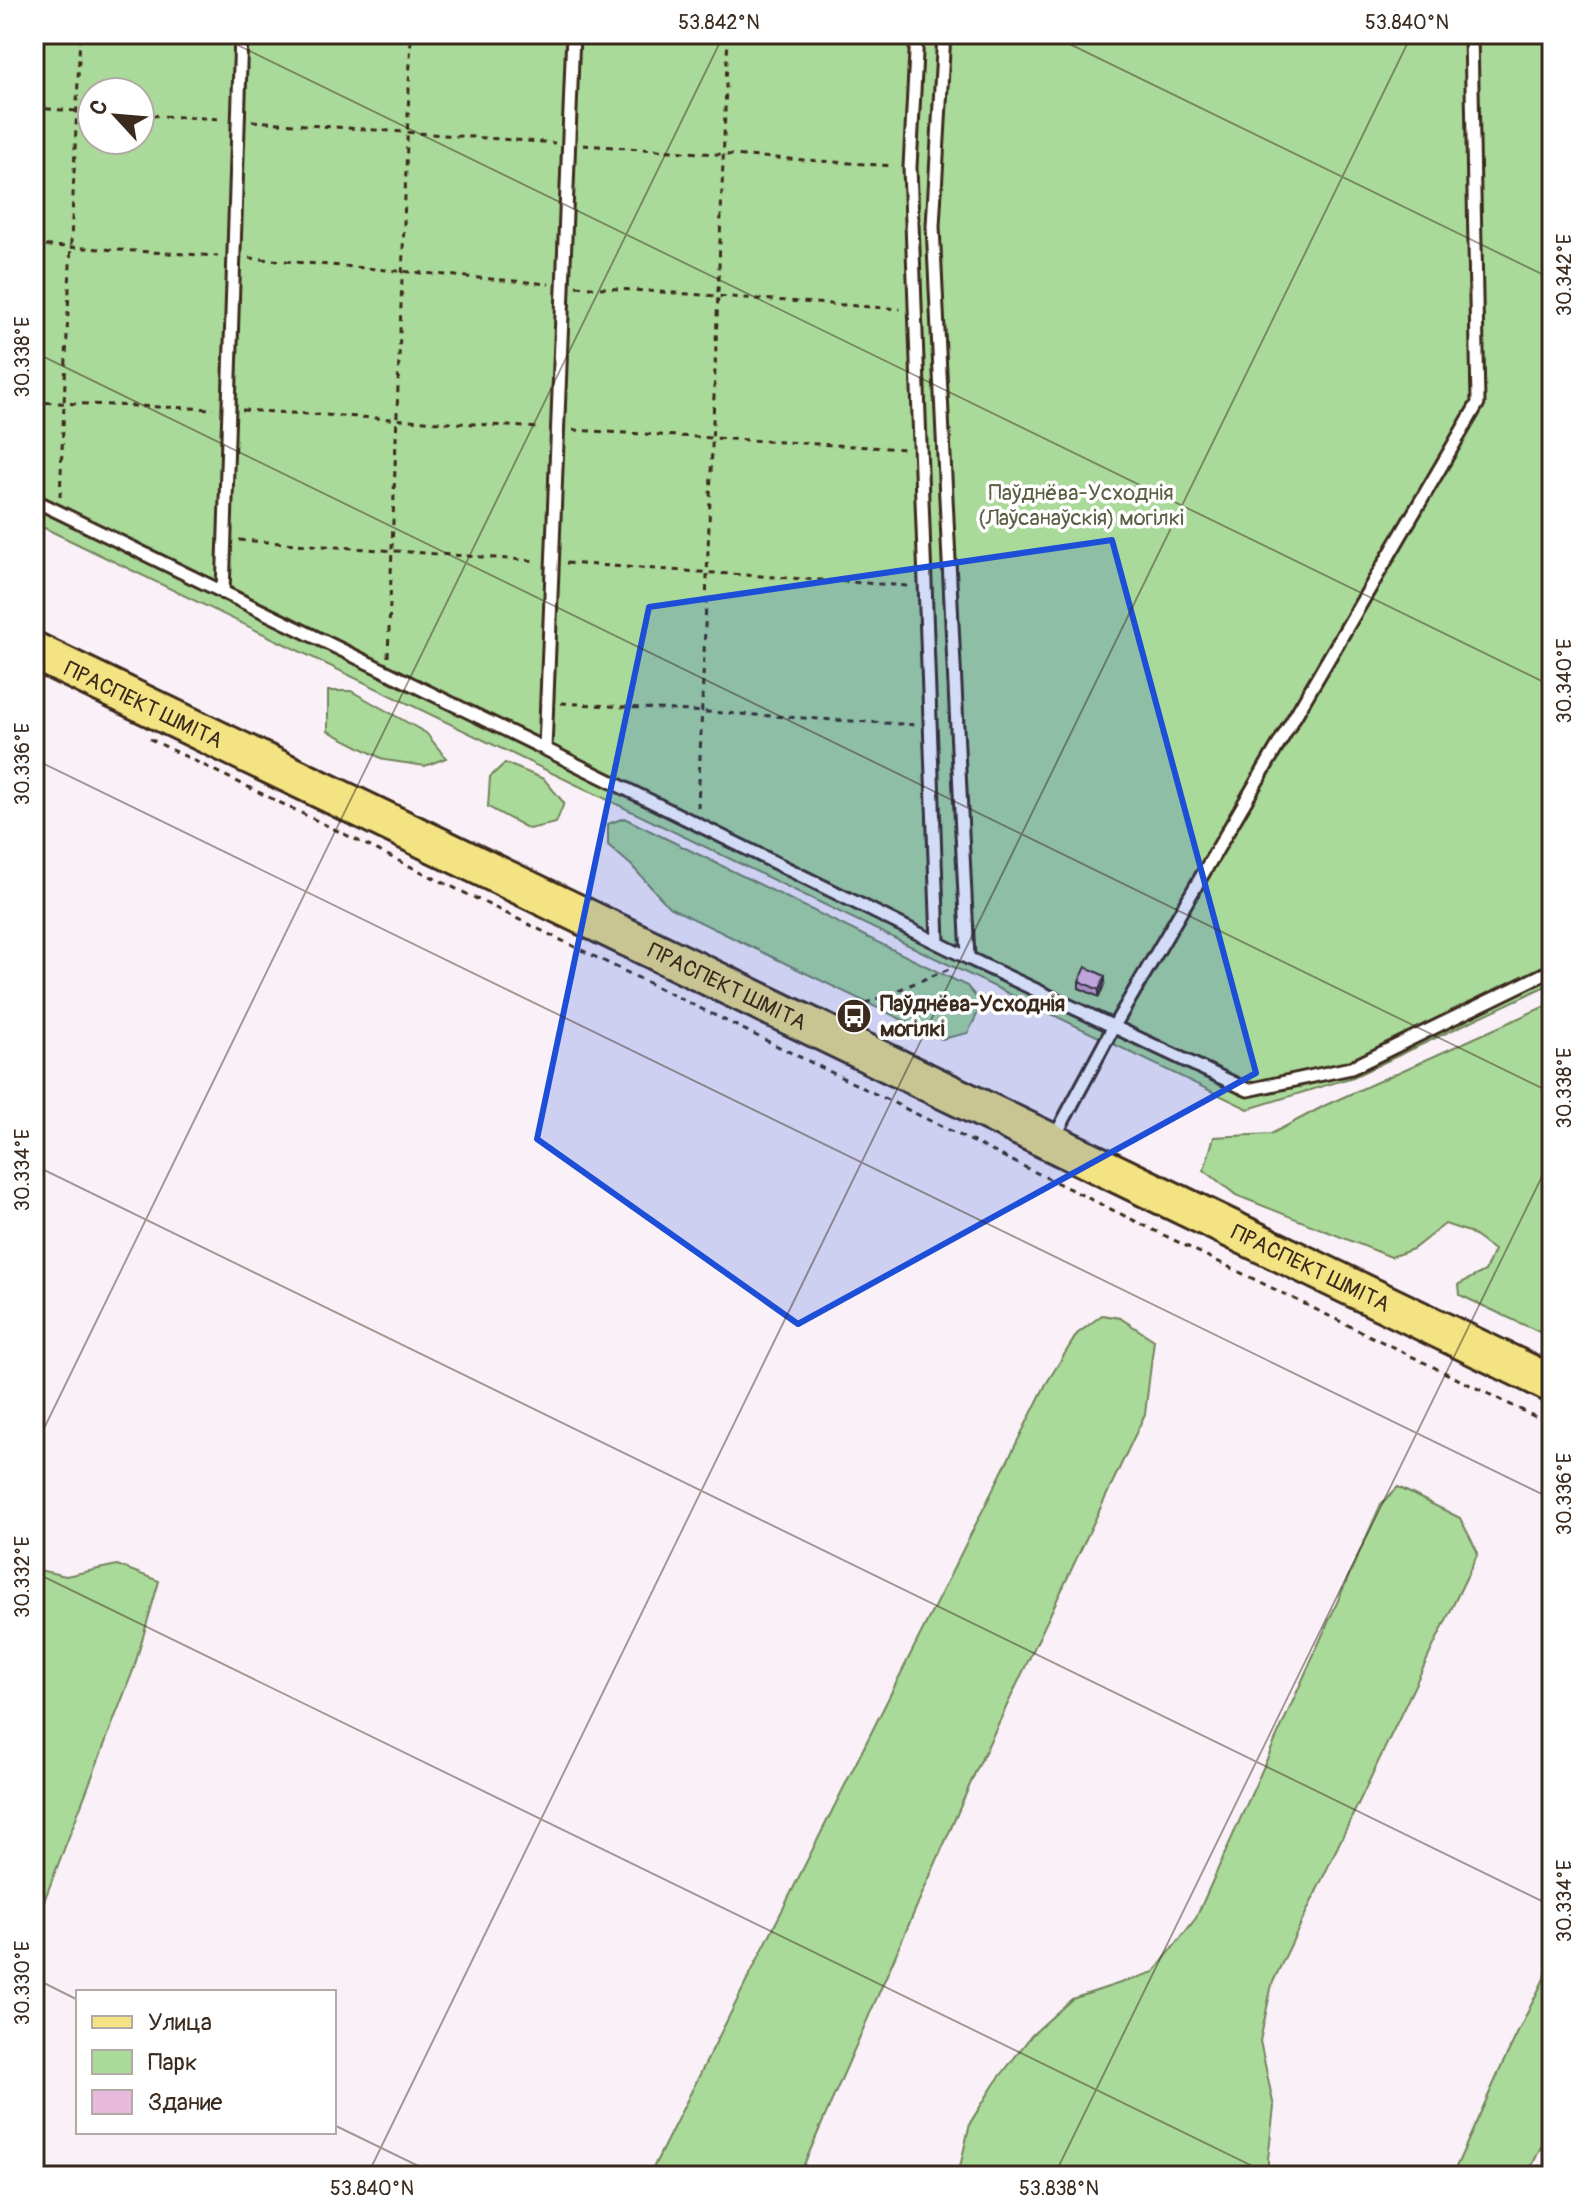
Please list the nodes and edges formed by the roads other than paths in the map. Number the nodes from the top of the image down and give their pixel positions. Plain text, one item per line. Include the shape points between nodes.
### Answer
1 (241, 34) edge
2 (573, 34) edge
3 (917, 34) edge
4 (944, 34) edge
5 (1471, 34) edge
6 (34, 500) edge
7 (223, 593) junction
8 (34, 651) edge
9 (545, 749) junction
10 (938, 942) junction
11 (968, 958) junction
12 (1552, 970) edge
13 (1114, 1026) junction
14 (1051, 1142) junction
15 (1552, 1384) edge

1 - 7 lane
2 - 9 lane
3 - 10 lane via 910,167
4 - 11 lane via 933,226
5 - 13 lane via 1478,403
6 - 7 lane
7 - 9 lane
8 - 14 main road, ПРАСПЕКТ ШМІТА
9 - 10 lane
10 - 11 lane
11 - 13 lane
12 - 13 lane via 1351,1068 1248,1090
13 - 14 lane
14 - 15 main road, ПРАСПЕКТ ШМІТА

